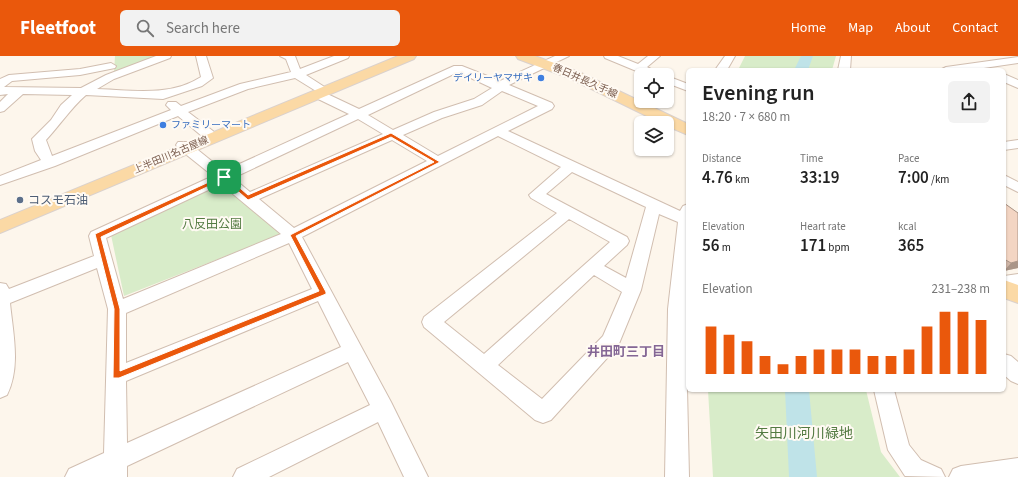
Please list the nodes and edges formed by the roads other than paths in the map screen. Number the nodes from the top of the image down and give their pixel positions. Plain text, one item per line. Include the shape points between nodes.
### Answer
1 (163, 56) edge
2 (201, 56) edge
3 (285, 56) edge
4 (344, 56) edge
5 (394, 56) edge
6 (409, 56) edge
7 (523, 56) edge
8 (564, 56) edge
9 (609, 56) edge
10 (655, 56) edge
11 (730, 56) edge
12 (846, 56) edge
13 (965, 56) edge
14 (1018, 60) edge
15 (546, 64) junction
16 (111, 66) edge
17 (639, 68) joint
18 (722, 68) edge
19 (844, 68) edge
20 (986, 68) edge
21 (298, 74) junction
22 (1006, 78) edge
23 (674, 82) edge
24 (0, 85) edge
25 (501, 85) junction
26 (1018, 85) edge
27 (686, 87) edge
28 (0, 91) edge
29 (19, 91) junction
30 (318, 91) junction
31 (80, 93) junction
32 (163, 95) junction
33 (0, 108) edge
34 (178, 111) junction
35 (358, 114) junction
36 (686, 129) edge
37 (499, 132) junction
38 (208, 134) junction
39 (391, 135) junction
40 (1018, 144) edge
41 (1006, 146) edge
42 (185, 147) junction
43 (438, 162) junction
44 (50, 163) junction
45 (571, 166) junction
46 (224, 177) junction
47 (1006, 179) edge
48 (0, 182) edge
49 (1018, 188) edge
50 (248, 198) junction
51 (654, 205) junction
52 (568, 212) junction
53 (686, 214) edge
54 (686, 218) edge
55 (0, 221) edge
56 (0, 227) edge
57 (293, 235) junction
58 (104, 259) junction
59 (593, 267) junction
60 (1018, 280) edge
61 (1006, 282) edge
62 (1006, 289) edge
63 (632, 290) junction
64 (323, 292) junction
65 (1018, 295) edge
66 (0, 296) edge
67 (117, 309) junction
68 (352, 351) junction
69 (1006, 364) edge
70 (484, 366) junction
71 (1018, 374) edge
72 (116, 376) junction
73 (0, 389) edge
74 (884, 392) edge
75 (383, 409) junction
76 (115, 468) edge
77 (1018, 470) edge
78 (415, 476) edge
79 (77, 477) edge
80 (245, 477) edge
81 (677, 477) edge
82 (933, 477) edge
83 (961, 477) edge

1 - 16 street
2 - 32 street via 207,78 198,84
3 - 21 street via 290,58
4 - 21 street
5 - 30 main road, 上半田川名古屋線
6 - 30 main road, 上半田川名古屋線
7 - 15 main road, 春日井長久手線
8 - 15 street
9 - 17 street
10 - 17 street
11 - 18 street
12 - 19 street
13 - 20 street
14 - 20 street
15 - 25 street
15 - 36 main road, 春日井長久手線
16 - 24 street via 80,72 9,78
16 - 31 street
21 - 30 street
21 - 34 street via 244,86
22 - 26 street
23 - 27 street
25 - 35 street via 458,68
25 - 37 street via 548,106
25 - 39 street via 498,90 478,102 438,115
28 - 29 street
29 - 31 street
29 - 33 street
30 - 35 street
30 - 38 main road, 上半田川名古屋線
30 - 42 main road, 上半田川名古屋線
31 - 32 street
31 - 44 street via 39,139 42,151
32 - 34 street
34 - 38 street
34 - 44 street
35 - 39 street
35 - 46 street
37 - 43 street
37 - 45 street
38 - 42 main road, 上半田川名古屋線
39 - 43 street
39 - 50 street
40 - 41 street
42 - 46 street
42 - 55 main road, 上半田川名古屋線
42 - 56 main road, 上半田川名古屋線
43 - 57 street
44 - 48 street
45 - 51 street
45 - 52 street via 536,195
46 - 50 street
46 - 58 street via 98,236
47 - 49 street
50 - 57 street
51 - 53 street
51 - 63 street
52 - 59 street via 621,241
52 - 70 street via 431,322
54 - 81 street via 676,349
57 - 64 street
57 - 67 street
58 - 66 street
58 - 67 street
59 - 63 street
59 - 70 street
60 - 61 street
62 - 65 main road
63 - 70 street via 611,341 543,413
64 - 68 street
64 - 72 street
66 - 73 street via 6,356
67 - 72 street
68 - 75 street
68 - 76 street
69 - 71 street
72 - 76 street
74 - 82 street via 899,450 914,468
75 - 78 street
75 - 80 street
76 - 79 street
77 - 83 street

